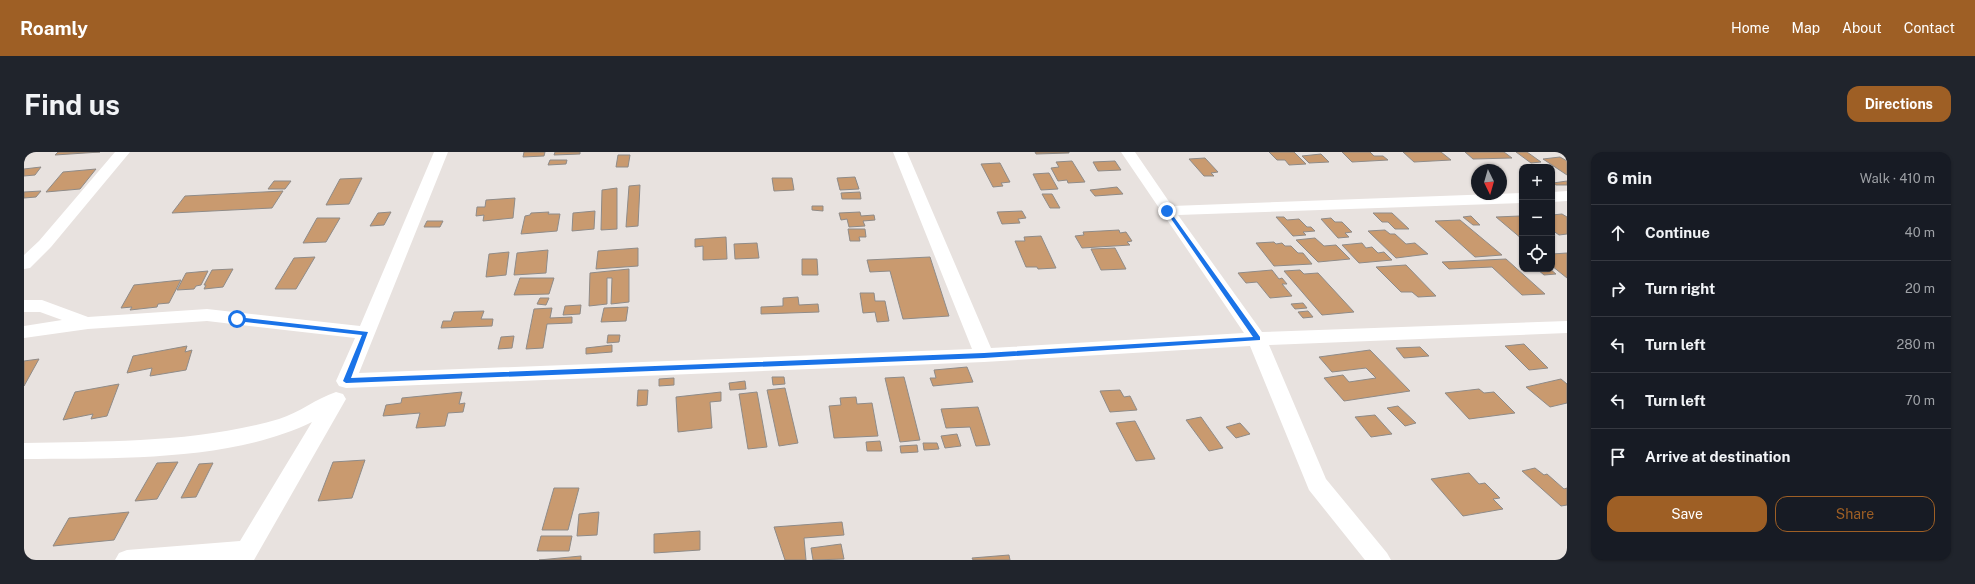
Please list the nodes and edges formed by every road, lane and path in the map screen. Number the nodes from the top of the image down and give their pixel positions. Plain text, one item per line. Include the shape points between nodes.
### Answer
1 (123, 152) edge
2 (441, 152) edge
3 (900, 152) edge
4 (1128, 152) edge
5 (1567, 196) edge
6 (1555, 197) edge
7 (1519, 198) edge
8 (1167, 211) junction
9 (24, 264) edge
10 (24, 306) edge
11 (88, 323) junction
12 (1567, 327) edge
13 (24, 332) edge
14 (366, 333) junction
15 (1258, 339) junction
16 (984, 356) junction
17 (346, 381) junction
18 (335, 401) junction
19 (24, 451) edge
20 (244, 555) edge
21 (127, 560) edge
22 (1379, 560) edge

1 - 9 street via 45,244
2 - 14 street
3 - 16 street
4 - 8 street
5 - 6 street
7 - 8 street
8 - 15 street
10 - 11 street via 42,306
11 - 13 street
11 - 14 street via 207,315
12 - 15 street
14 - 17 street
15 - 16 street
15 - 22 street via 1317,484
16 - 17 street
17 - 18 street
18 - 19 street via 286,424 233,438 197,444
18 - 20 street
20 - 21 street

